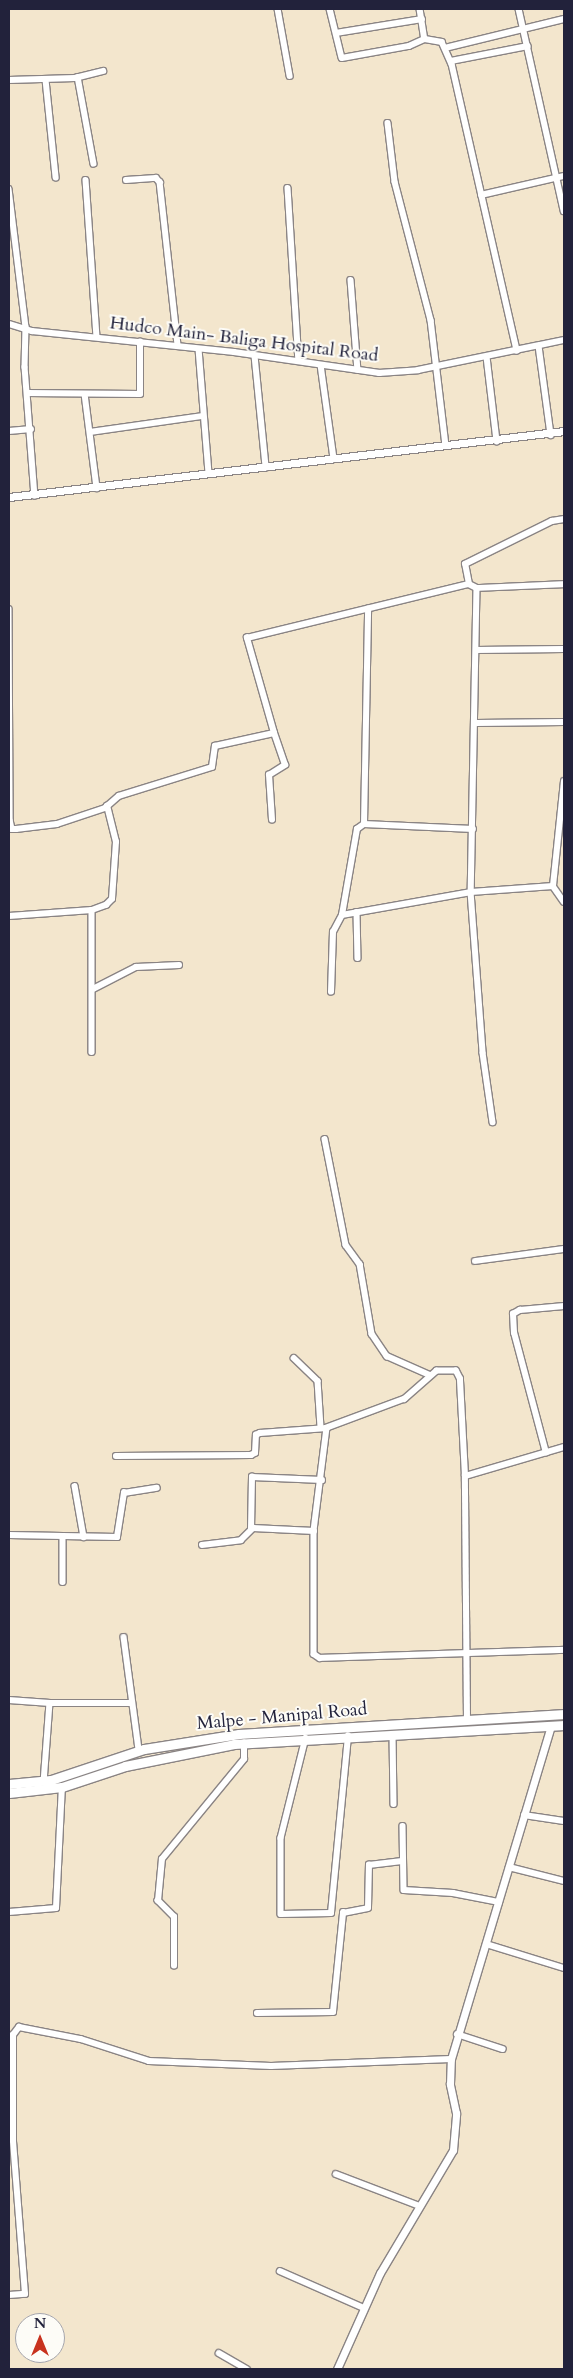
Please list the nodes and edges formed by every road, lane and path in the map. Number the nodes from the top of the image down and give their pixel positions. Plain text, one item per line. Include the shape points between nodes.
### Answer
1 (278, 9) edge
2 (330, 9) edge
3 (420, 9) edge
4 (519, 9) edge
5 (422, 19) junction
6 (564, 19) edge
7 (524, 28) junction
8 (336, 33) junction
9 (425, 39) junction
10 (528, 46) junction
11 (445, 48) junction
12 (451, 61) junction
13 (103, 71) dead end
14 (290, 76) dead end
15 (78, 77) junction
16 (9, 80) edge
17 (46, 80) junction
18 (388, 123) dead end
19 (94, 164) dead end
20 (564, 176) edge
21 (56, 177) dead end
22 (556, 177) junction
23 (86, 180) dead end
24 (126, 180) dead end
25 (288, 188) dead end
26 (9, 190) edge
27 (481, 195) junction
28 (564, 211) edge
29 (351, 280) dead end
30 (9, 324) edge
31 (26, 327) junction
32 (97, 337) junction
33 (564, 340) edge
34 (140, 342) junction
35 (178, 346) junction
36 (539, 346) junction
37 (199, 349) junction
38 (517, 351) junction
39 (256, 356) junction
40 (487, 357) junction
41 (299, 361) junction
42 (321, 365) junction
43 (435, 365) junction
44 (358, 370) junction
45 (28, 393) junction
46 (85, 394) junction
47 (203, 416) junction
48 (31, 429) junction
49 (9, 431) edge
50 (90, 432) junction
51 (564, 432) edge
52 (551, 434) junction
53 (497, 441) junction
54 (446, 445) junction
55 (334, 458) junction
56 (266, 467) junction
57 (209, 474) junction
58 (97, 488) junction
59 (35, 496) junction
60 (9, 497) edge
61 (564, 519) edge
62 (469, 584) junction
63 (564, 584) edge
64 (477, 588) junction
65 (9, 609) edge
66 (368, 609) junction
67 (9, 625) edge
68 (564, 649) edge
69 (476, 650) junction
70 (564, 722) edge
71 (476, 723) junction
72 (274, 733) junction
73 (564, 782) edge
74 (107, 806) junction
75 (9, 807) edge
76 (272, 820) dead end
77 (364, 824) junction
78 (10, 829) edge
79 (473, 829) junction
80 (561, 838) edge
81 (552, 886) junction
82 (471, 892) junction
83 (564, 902) edge
84 (92, 910) junction
85 (357, 912) junction
86 (342, 915) junction
87 (9, 916) edge
88 (358, 958) dead end
89 (179, 965) dead end
90 (93, 989) junction
91 (331, 992) dead end
92 (92, 1052) dead end
93 (493, 1122) dead end
94 (325, 1139) dead end
95 (564, 1250) edge
96 (475, 1262) dead end
97 (564, 1306) edge
98 (294, 1358) dead end
99 (430, 1375) junction
100 (324, 1428) junction
101 (564, 1447) edge
102 (546, 1453) junction
103 (116, 1456) dead end
104 (465, 1476) junction
105 (322, 1480) junction
106 (75, 1486) dead end
107 (157, 1488) dead end
108 (251, 1529) junction
109 (314, 1531) junction
110 (9, 1535) edge
111 (84, 1537) junction
112 (62, 1538) junction
113 (202, 1545) dead end
114 (63, 1582) dead end
115 (124, 1637) dead end
116 (564, 1650) edge
117 (464, 1655) junction
118 (9, 1700) edge
119 (50, 1703) junction
120 (131, 1703) junction
121 (564, 1714) edge
122 (467, 1721) junction
123 (564, 1725) edge
124 (551, 1726) junction
125 (393, 1734) junction
126 (348, 1736) junction
127 (306, 1738) junction
128 (244, 1743) junction
129 (138, 1750) junction
130 (9, 1784) edge
131 (45, 1786) junction
132 (62, 1787) junction
133 (9, 1793) edge
134 (394, 1804) dead end
135 (524, 1815) junction
136 (564, 1822) edge
137 (403, 1826) dead end
138 (402, 1861) junction
139 (509, 1867) junction
140 (564, 1881) edge
141 (499, 1902) junction
142 (9, 1912) edge
143 (331, 1913) junction
144 (343, 1913) junction
145 (486, 1944) junction
146 (174, 1966) dead end
147 (564, 1968) edge
148 (257, 2013) dead end
149 (11, 2031) edge
150 (457, 2034) junction
151 (503, 2048) dead end
152 (451, 2060) junction
153 (336, 2174) dead end
154 (420, 2206) junction
155 (280, 2270) dead end
156 (9, 2295) edge
157 (364, 2308) junction
158 (219, 2353) dead end
159 (247, 2369) edge
160 (337, 2369) edge

1 - 14 street
2 - 8 street
3 - 5 street
4 - 7 street
5 - 8 street
5 - 9 street
6 - 7 street
7 - 10 street
7 - 11 street
8 - 9 street via 342,58 409,46
9 - 11 street via 442,42
10 - 12 street
10 - 22 street
11 - 12 street
12 - 27 street
13 - 15 street
15 - 17 street
15 - 19 street
16 - 17 street
17 - 21 street
18 - 43 street via 395,182 431,320
20 - 22 street
22 - 27 street
22 - 28 street
23 - 32 street
24 - 35 street via 156,178 160,182
25 - 41 street
26 - 31 street
27 - 38 street
29 - 44 street
30 - 31 street, Hudco Main- Baliga Hospital Road
31 - 32 street, Hudco Main- Baliga Hospital Road
31 - 45 street
32 - 34 street, Hudco Main- Baliga Hospital Road
33 - 36 street, Hudco Main- Baliga Hospital Road
34 - 35 street, Hudco Main- Baliga Hospital Road
34 - 46 street via 140,394
35 - 37 street, Hudco Main- Baliga Hospital Road
36 - 38 street, Hudco Main- Baliga Hospital Road
36 - 52 street
37 - 39 street, Hudco Main- Baliga Hospital Road
37 - 47 street
38 - 40 street, Hudco Main- Baliga Hospital Road
39 - 41 street, Hudco Main- Baliga Hospital Road
39 - 56 street
40 - 43 street, Hudco Main- Baliga Hospital Road
40 - 53 street
41 - 42 street, Hudco Main- Baliga Hospital Road
42 - 44 street, Hudco Main- Baliga Hospital Road
42 - 55 street
43 - 44 street, Hudco Main- Baliga Hospital Road via 379,373
43 - 54 street
45 - 46 street
45 - 48 street
46 - 50 street
47 - 50 street
47 - 57 street
48 - 49 street
48 - 59 street
50 - 58 street
51 - 52 street
52 - 53 street
53 - 54 street
54 - 55 street
55 - 56 street
56 - 57 street
57 - 58 street
58 - 59 street
59 - 60 street
61 - 62 street via 552,521 465,564
62 - 64 street
62 - 66 street
63 - 64 street
64 - 69 street
65 - 67 street
66 - 72 street via 247,638
66 - 77 street
67 - 75 street
68 - 69 street
69 - 71 street
70 - 71 street
71 - 79 street
72 - 74 street via 215,746 212,768 119,796
72 - 76 street via 285,765 269,774
73 - 80 street
74 - 78 street via 57,824
74 - 84 street via 116,842 112,899
75 - 78 street
77 - 79 street
77 - 86 street via 356,828
79 - 82 street
80 - 81 street
81 - 82 street
81 - 83 street
82 - 85 street
82 - 93 street via 481,1033
84 - 87 street
84 - 90 street
85 - 86 street
85 - 88 street
86 - 91 street via 333,932
89 - 90 street via 136,966
90 - 92 street
94 - 99 street via 346,1245 360,1264 372,1334 387,1356
95 - 96 street
97 - 102 street via 520,1310 513,1314 514,1333
98 - 100 street via 318,1381
99 - 100 street via 423,1387 405,1399
99 - 104 street via 442,1370 456,1371 458,1375
100 - 103 street via 260,1433 256,1435 255,1453 251,1455
100 - 105 street
101 - 102 street
102 - 104 street
104 - 117 street
105 - 108 street via 252,1477
105 - 109 street
106 - 111 street
107 - 111 street via 124,1493 119,1536
108 - 109 street
108 - 113 street via 241,1540
109 - 117 street via 316,1657
110 - 112 street
111 - 112 street
112 - 114 street
115 - 120 street
116 - 117 street
117 - 122 street
118 - 119 street
119 - 120 street
119 - 131 street
120 - 129 street
121 - 122 highway, Malpe - Manipal Road
122 - 129 highway, Malpe - Manipal Road via 239,1734
123 - 124 highway, Malpe - Manipal Road
124 - 125 highway, Malpe - Manipal Road
124 - 135 street
125 - 126 highway, Malpe - Manipal Road
125 - 134 street
126 - 127 highway, Malpe - Manipal Road
126 - 143 street
127 - 128 highway, Malpe - Manipal Road
127 - 143 street via 281,1838 281,1914
128 - 132 highway, Malpe - Manipal Road via 139,1762
128 - 146 street via 244,1759 162,1858 158,1901 174,1917
129 - 131 highway, Malpe - Manipal Road
130 - 131 highway, Malpe - Manipal Road
131 - 132 highway, Malpe - Manipal Road
131 - 133 highway, Malpe - Manipal Road
132 - 142 street via 56,1908
135 - 136 street
135 - 139 street
137 - 138 street
138 - 141 street via 404,1890 453,1893
138 - 144 street via 369,1865 368,1908
139 - 140 street
139 - 141 street
141 - 145 street
143 - 144 street
144 - 148 street via 333,2012
145 - 147 street
145 - 150 street
149 - 152 street via 23,2026 87,2040 144,2060 168,2062 271,2066
149 - 156 street via 12,2141 25,2294
150 - 151 street
150 - 152 street
152 - 154 street via 450,2084 456,2113 454,2150
153 - 154 street
154 - 157 street via 380,2273
155 - 157 street
157 - 160 street
158 - 159 street

